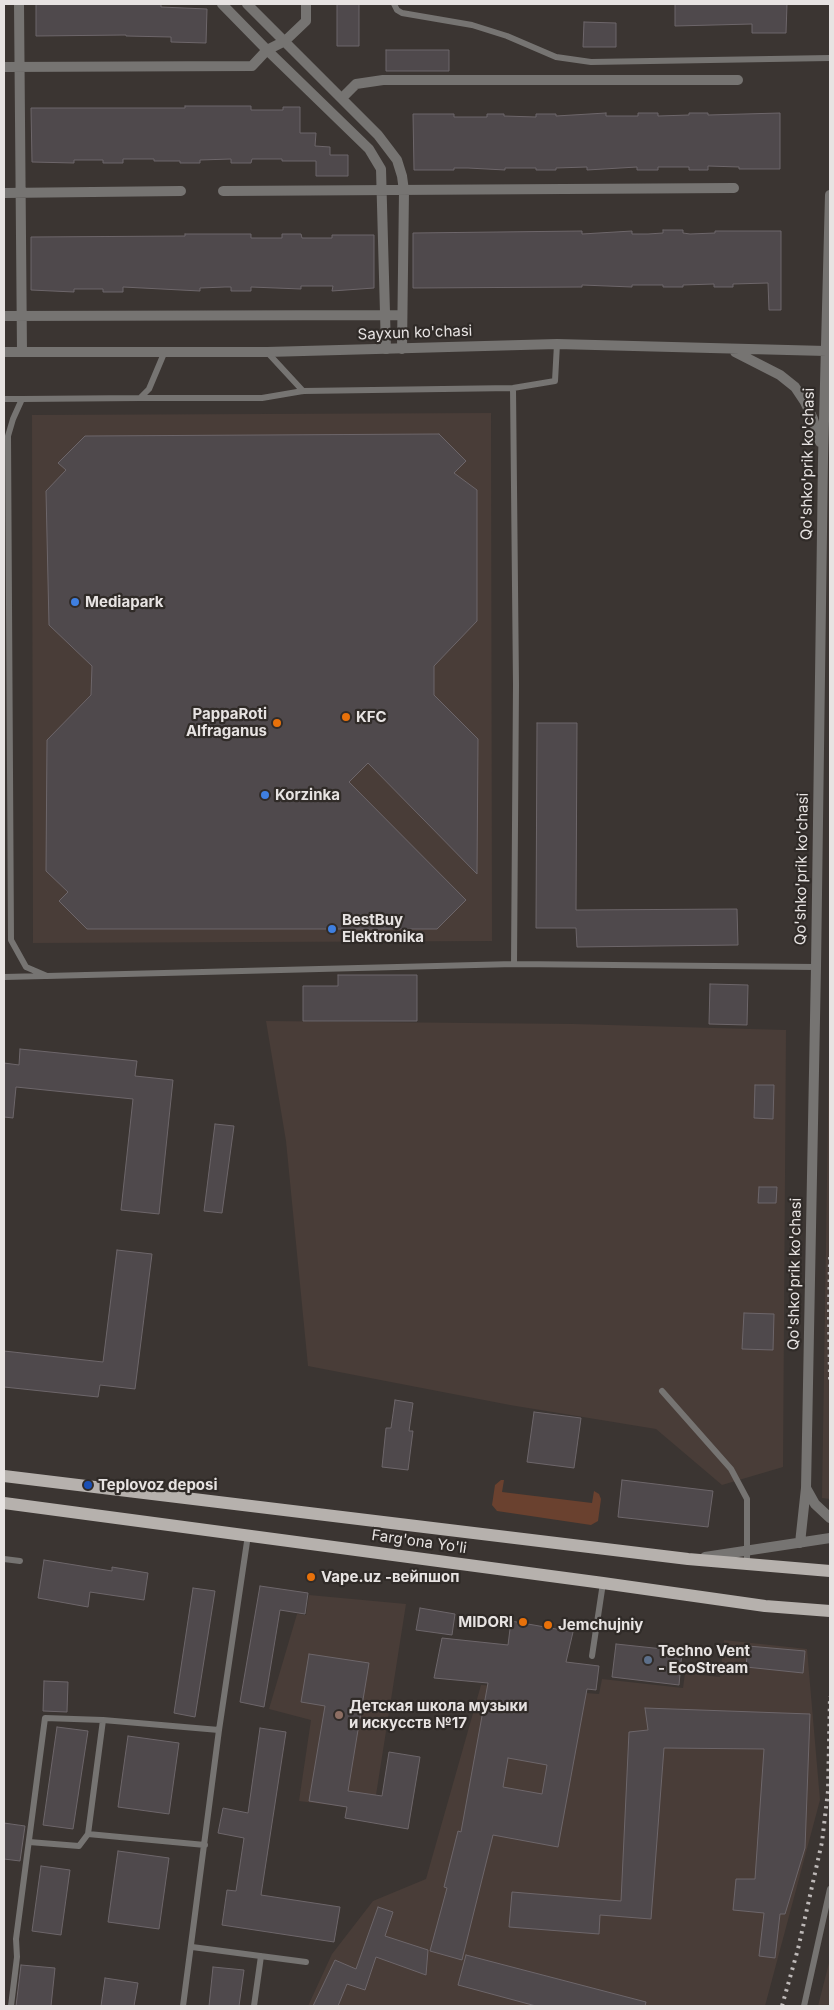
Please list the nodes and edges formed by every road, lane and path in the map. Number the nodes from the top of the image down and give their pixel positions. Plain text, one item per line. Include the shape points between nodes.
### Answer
1 (19, 4) edge
2 (222, 4) edge
3 (247, 4) edge
4 (306, 4) edge
5 (394, 4) edge
6 (284, 41) junction
7 (267, 50) junction
8 (830, 58) edge
9 (4, 67) edge
10 (20, 67) junction
11 (738, 80) dead end
12 (342, 98) junction
13 (734, 188) dead end
14 (181, 191) dead end
15 (223, 191) dead end
16 (382, 191) junction
17 (404, 191) junction
18 (4, 193) edge
19 (21, 193) junction
20 (830, 195) edge
21 (22, 315) junction
22 (385, 315) junction
23 (402, 315) junction
24 (4, 316) edge
25 (557, 344) junction
26 (386, 349) junction
27 (402, 349) junction
28 (729, 349) junction
29 (165, 351) junction
30 (826, 351) junction
31 (4, 352) edge
32 (22, 352) junction
33 (267, 352) junction
34 (513, 388) junction
35 (303, 391) junction
36 (4, 398) edge
37 (140, 398) junction
38 (22, 399) junction
39 (823, 459) junction
40 (514, 964) junction
41 (816, 967) junction
42 (46, 976) junction
43 (4, 977) edge
44 (662, 1391) dead end
45 (4, 1476) edge
46 (806, 1488) junction
47 (4, 1503) edge
48 (830, 1518) edge
49 (248, 1536) junction
50 (830, 1538) edge
51 (800, 1543) junction
52 (747, 1557) junction
53 (4, 1559) edge
54 (20, 1561) dead end
55 (830, 1571) edge
56 (603, 1582) junction
57 (814, 1610) junction
58 (830, 1611) edge
59 (830, 1616) edge
60 (592, 1656) dead end
61 (103, 1720) junction
62 (219, 1730) junction
63 (88, 1834) junction
64 (28, 1842) junction
65 (206, 1845) junction
66 (830, 1889) edge
67 (192, 1947) junction
68 (261, 1956) junction
69 (306, 1962) dead end
70 (11, 2006) edge
71 (183, 2006) edge
72 (254, 2006) edge
73 (804, 2006) edge

1 - 10 street
2 - 7 street
3 - 6 street
4 - 6 street via 306,22
5 - 8 lane via 402,13 472,25 556,57 591,62
6 - 7 street
6 - 12 street
7 - 10 street via 252,66
7 - 16 street via 369,149 381,169
9 - 10 street
10 - 19 street
11 - 12 street via 383,80 356,84
12 - 17 street via 397,160
13 - 17 street
14 - 19 street
15 - 16 street
16 - 17 street
16 - 22 street
17 - 23 street
18 - 19 street
19 - 21 street
20 - 30 street, Qo'shko'prik ko'chasi
21 - 22 street
21 - 24 street
21 - 32 street
22 - 23 street
22 - 26 street
23 - 27 street
25 - 27 street, Sayxun ko'chasi
25 - 28 street, Sayxun ko'chasi
25 - 34 lane via 555,381
26 - 27 street, Sayxun ko'chasi
26 - 33 street, Sayxun ko'chasi
28 - 30 street, Sayxun ko'chasi
28 - 39 street via 764,365 795,387 813,419
29 - 32 street, Sayxun ko'chasi
29 - 33 street, Sayxun ko'chasi
29 - 37 lane via 149,389
30 - 39 street, Qo'shko'prik ko'chasi
31 - 32 street, Sayxun ko'chasi
33 - 35 lane
34 - 35 lane
34 - 40 lane
35 - 37 lane via 262,398
36 - 38 lane
37 - 38 lane
38 - 42 lane via 8,436 11,940 26,967
39 - 41 street, Qo'shko'prik ko'chasi
40 - 41 lane
40 - 42 lane
41 - 46 street, Qo'shko'prik ko'chasi
42 - 43 lane
44 - 52 lane via 731,1469 747,1499
45 - 52 main road, Farg'ona Yo'li via 688,1559
46 - 48 street via 814,1504
46 - 51 street, Qo'shko'prik ko'chasi
47 - 49 main road, Farg'ona Yo'li
49 - 56 main road, Farg'ona Yo'li
49 - 62 lane
50 - 51 street
51 - 52 street
52 - 55 main road, Farg'ona Yo'li
53 - 54 lane
56 - 57 main road, Farg'ona Yo'li
56 - 60 lane
57 - 58 main road, Farg'ona Yo'li
57 - 59 street
61 - 62 lane
61 - 63 lane
61 - 64 lane via 45,1718
62 - 65 lane
63 - 64 lane via 79,1846
63 - 65 lane
64 - 70 lane
65 - 67 lane
66 - 73 lane
67 - 68 lane
67 - 71 lane
68 - 69 lane
68 - 72 lane

